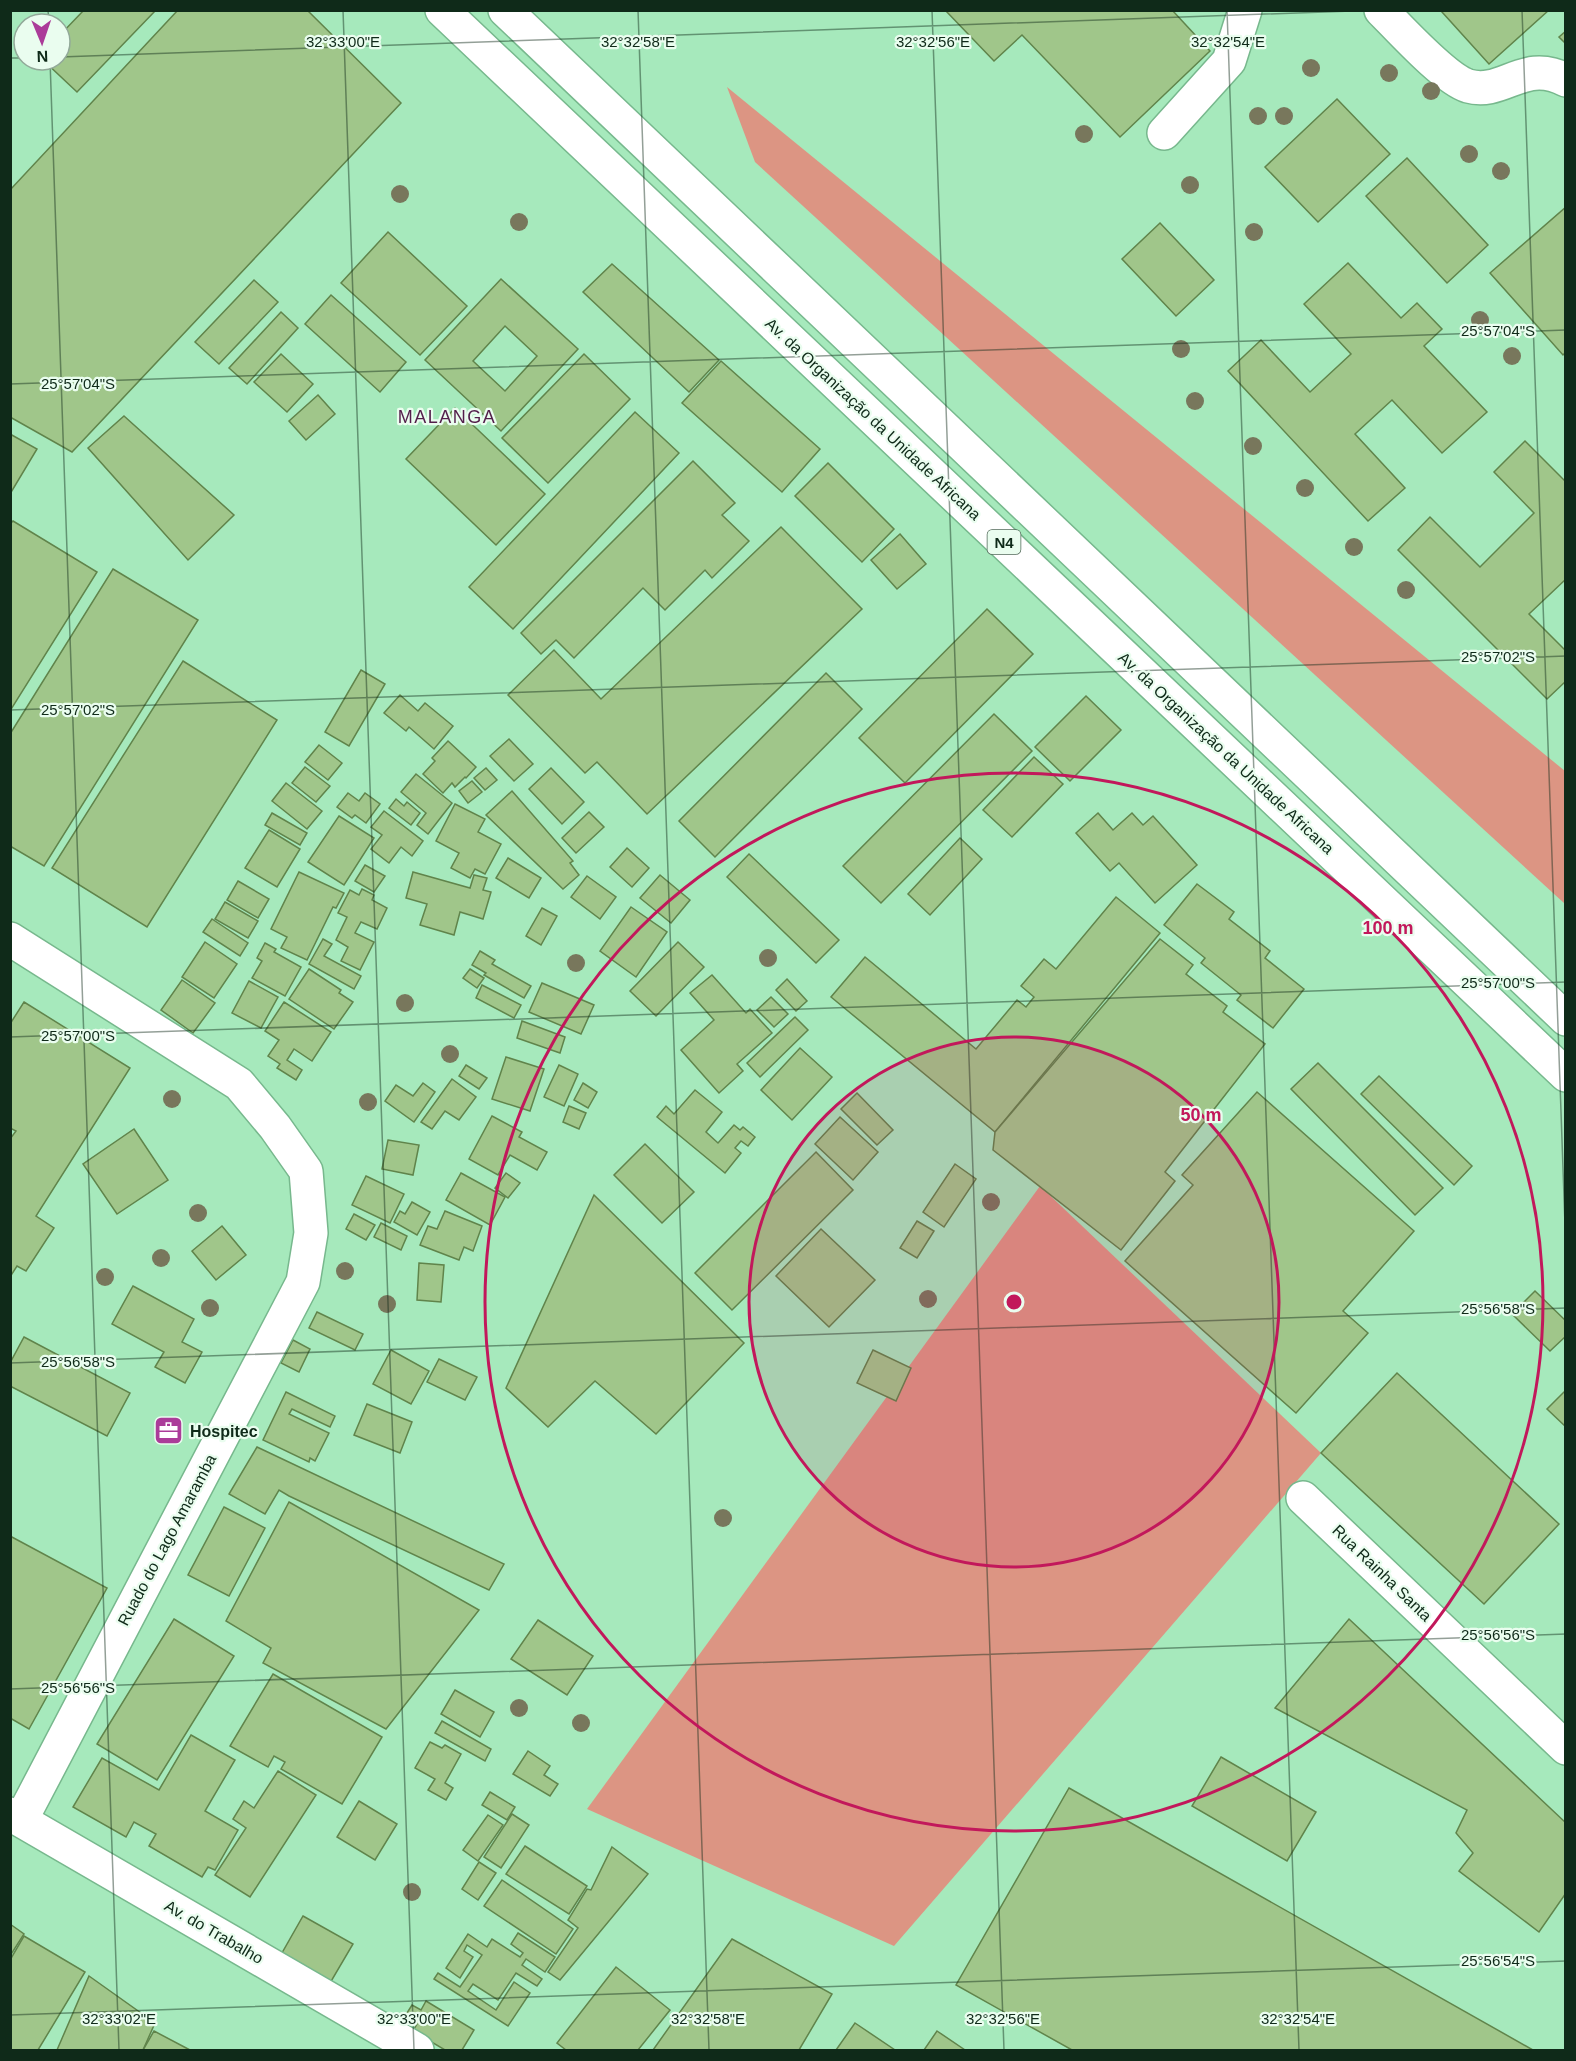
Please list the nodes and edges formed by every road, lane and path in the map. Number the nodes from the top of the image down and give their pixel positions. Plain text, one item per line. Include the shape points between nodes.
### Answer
1 (442, 10) edge
2 (505, 10) edge
3 (1245, 10) edge
4 (1381, 10) edge
5 (1566, 80) edge
6 (1164, 133) dead end
7 (10, 939) edge
8 (1566, 1019) edge
9 (1566, 1075) edge
10 (1303, 1498) dead end
11 (1566, 1748) edge
12 (16, 1817) edge
13 (417, 2050) edge

1 - 9 main road, Av. da Organização da Unidade Africana / N4
2 - 8 main road, N4
3 - 6 main road via 1229,61
4 - 5 main road via 1451,78 1468,86 1488,87 1537,71
7 - 12 main road, Ruado do Lago Amaramba via 239,1084 306,1171 311,1233 303,1282
10 - 11 main road, Rua Rainha Santa
12 - 13 main road, Av. do Trabalho

